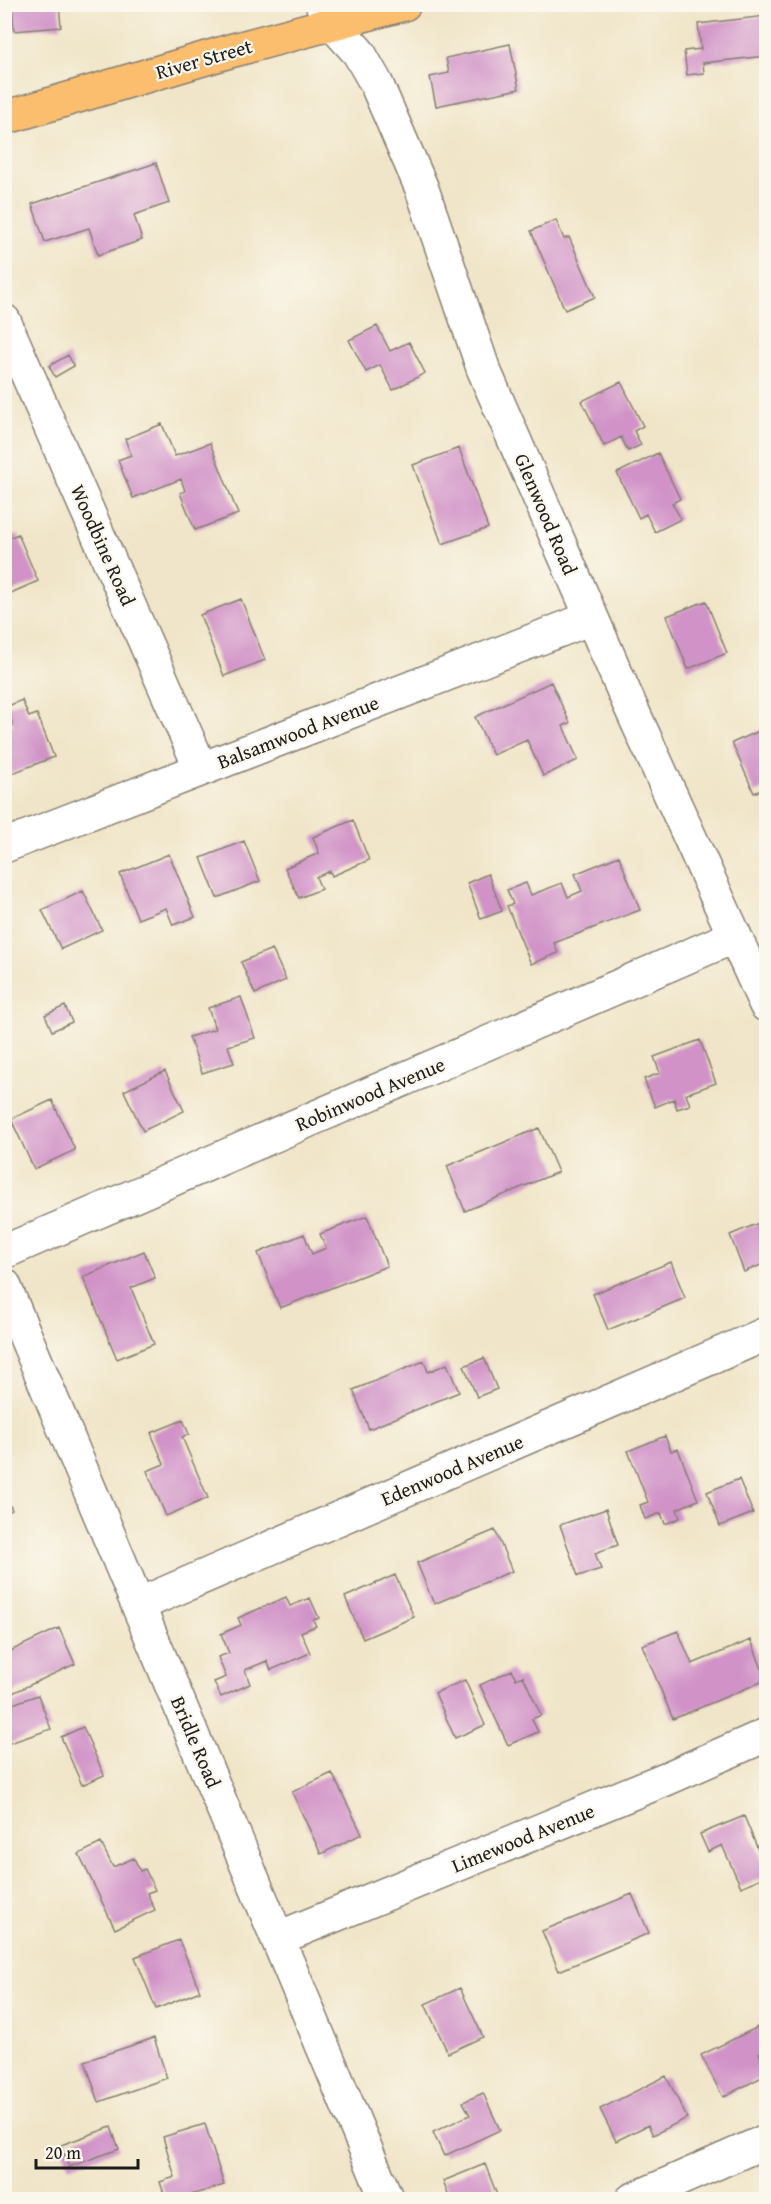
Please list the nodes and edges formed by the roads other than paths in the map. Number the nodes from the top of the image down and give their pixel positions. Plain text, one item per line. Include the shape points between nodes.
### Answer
1 (405, 4) edge
2 (327, 14) edge
3 (4, 118) edge
4 (4, 321) edge
5 (591, 618) junction
6 (201, 769) junction
7 (4, 846) edge
8 (735, 936) junction
9 (766, 1005) edge
10 (4, 1252) edge
11 (4, 1285) edge
12 (766, 1334) edge
13 (138, 1605) junction
14 (766, 1735) edge
15 (279, 1938) junction
16 (766, 2141) edge
17 (387, 2199) edge
18 (632, 2199) edge

1 - 2 main road, River Street
2 - 3 main road, River Street via 230,51
2 - 5 street, Glenwood Road via 368,68 422,189 483,368
4 - 6 street, Woodbine Road
5 - 6 street, Balsamwood Avenue
5 - 8 street, Glenwood Road
6 - 7 street, Balsamwood Avenue
8 - 9 street, Glenwood Road
8 - 10 street, Robinwood Avenue
11 - 13 street, Bridle Road
12 - 13 street, Edenwood Avenue
13 - 15 street, Bridle Road
14 - 15 street, Limewood Avenue
15 - 17 street, Bridle Road
16 - 18 street

